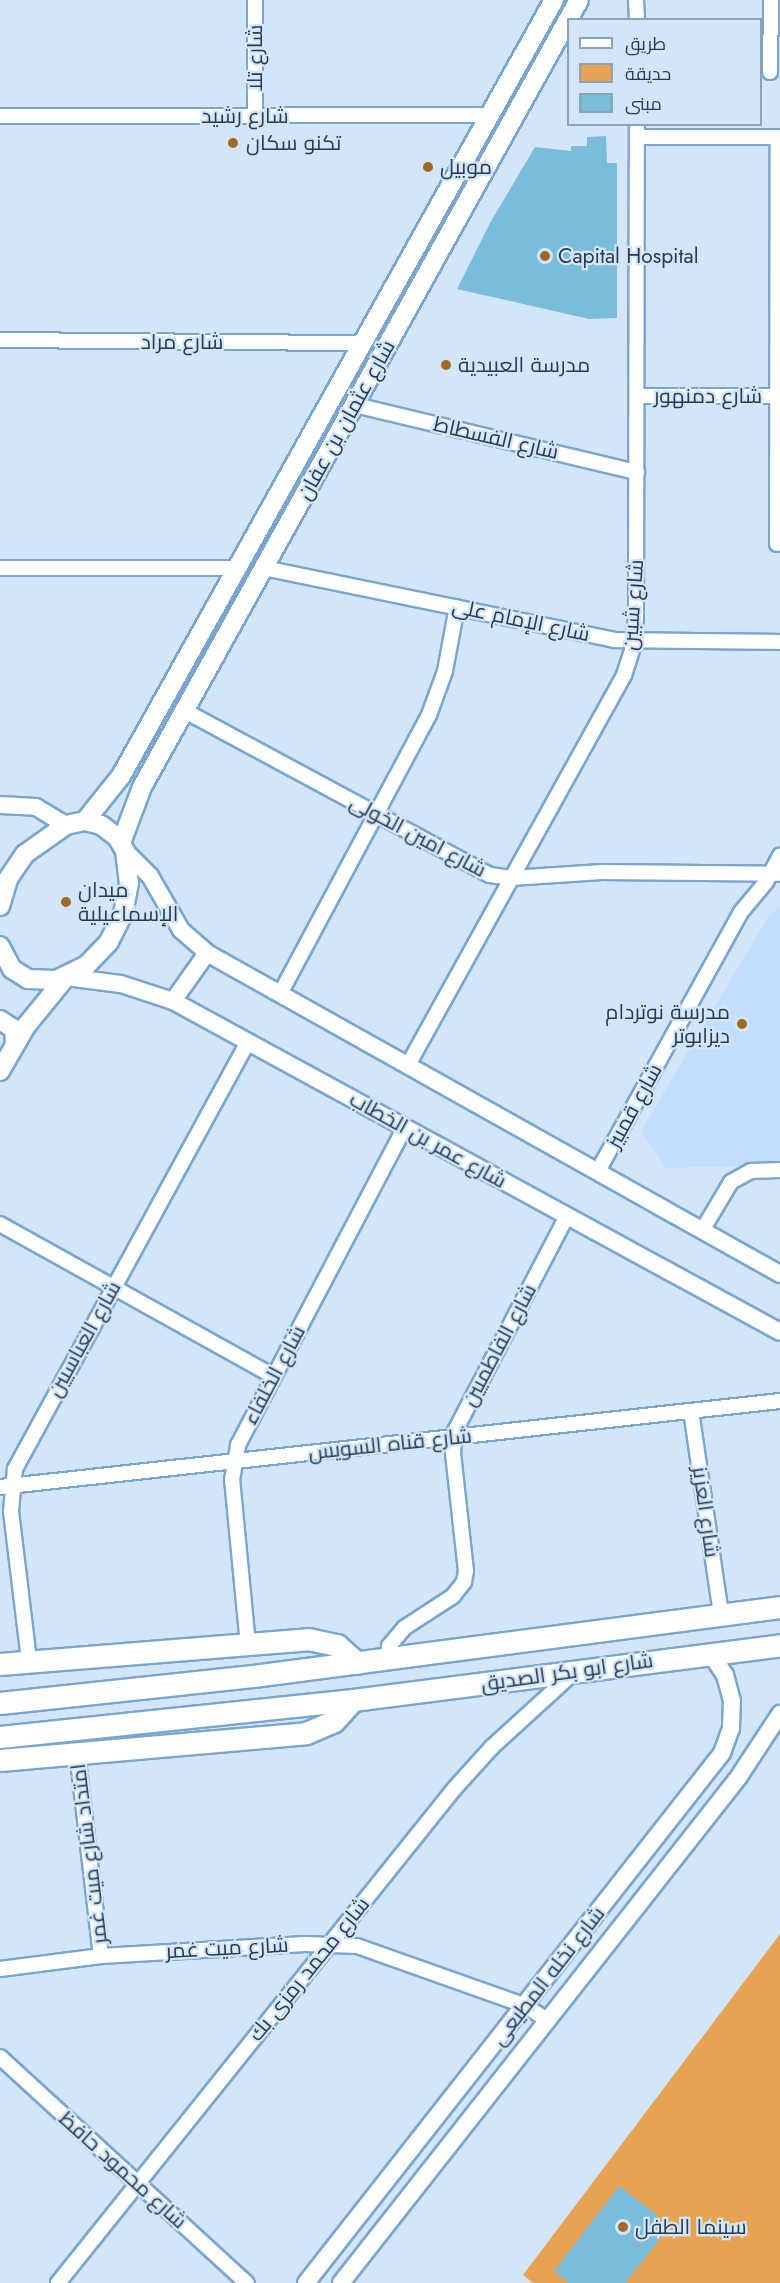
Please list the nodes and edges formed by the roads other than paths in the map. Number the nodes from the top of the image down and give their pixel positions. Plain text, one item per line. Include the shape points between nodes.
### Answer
1 (255, 0) edge
2 (554, 0) edge
3 (579, 0) edge
4 (636, 0) edge
5 (771, 0) edge
6 (569, 18) edge
7 (637, 18) edge
8 (567, 22) edge
9 (770, 72) dead end
10 (490, 115) junction
11 (0, 116) edge
12 (255, 116) junction
13 (637, 131) edge
14 (779, 137) edge
15 (0, 340) edge
16 (363, 343) junction
17 (637, 396) junction
18 (779, 396) edge
19 (355, 405) junction
20 (637, 472) junction
21 (777, 544) dead end
22 (0, 568) edge
23 (238, 568) junction
24 (264, 568) junction
25 (457, 608) junction
26 (634, 642) junction
27 (780, 642) edge
28 (185, 711) junction
29 (0, 805) edge
30 (376, 815) junction
31 (85, 821) junction
32 (66, 825) junction
33 (123, 847) junction
34 (780, 856) edge
35 (775, 874) edge
36 (511, 878) junction
37 (0, 906) edge
38 (0, 946) edge
39 (207, 953) junction
40 (66, 977) junction
41 (279, 994) junction
42 (173, 1001) junction
43 (0, 1020) edge
44 (248, 1041) junction
45 (15, 1044) junction
46 (408, 1065) junction
47 (0, 1071) edge
48 (405, 1127) junction
49 (780, 1170) edge
50 (598, 1171) junction
51 (567, 1216) junction
52 (0, 1224) edge
53 (703, 1229) junction
54 (780, 1274) edge
55 (113, 1287) junction
56 (780, 1332) edge
57 (273, 1376) junction
58 (780, 1401) edge
59 (691, 1411) junction
60 (454, 1437) junction
61 (234, 1462) junction
62 (6, 1487) edge
63 (780, 1607) edge
64 (721, 1612) junction
65 (248, 1645) junction
66 (780, 1645) edge
67 (710, 1653) junction
68 (387, 1659) junction
69 (29, 1660) junction
70 (357, 1663) junction
71 (0, 1664) edge
72 (576, 1671) junction
73 (353, 1700) junction
74 (0, 1703) edge
75 (780, 1714) edge
76 (0, 1737) edge
77 (77, 1752) junction
78 (0, 1760) edge
79 (330, 1943) junction
80 (101, 1956) junction
81 (0, 1969) edge
82 (524, 2006) junction
83 (548, 2020) junction
84 (0, 2057) edge
85 (136, 2182) junction
86 (58, 2283) edge
87 (247, 2283) edge
88 (306, 2283) edge
89 (341, 2283) edge

1 - 12 street, شارع تلا
2 - 10 main road, شارع عثمان بن عفان
3 - 6 main road, شارع عثمان بن عفان
4 - 7 street
5 - 9 street
8 - 19 main road, شارع عثمان بن عفان
10 - 12 street, شارع رشيد
10 - 16 main road, شارع عثمان بن عفان
11 - 12 street, شارع رشيد
13 - 14 street
13 - 17 street, شارع شبين
14 - 18 street
15 - 16 street, شارع مراد
16 - 23 main road, شارع عثمان بن عفان
17 - 18 street, شارع دمنهور
17 - 20 street, شارع شبين
18 - 21 street
19 - 20 street, شارع الفسطاط
19 - 24 main road, شارع عثمان بن عفان
20 - 26 street, شارع شبين
22 - 23 street
23 - 31 main road, شارع عثمان بن عفان via 113,791
24 - 25 street, شارع الإمام على
24 - 28 main road, شارع عثمان بن عفان
25 - 26 street, شارع الإمام على
25 - 30 street via 438,694
26 - 27 street, شارع الإمام على
26 - 36 street, شارع شبين via 624,675
28 - 30 street, شارع امين الخولى
28 - 33 main road, شارع عثمان بن عفان via 138,795
29 - 32 street via 41,808
30 - 36 street, شارع امين الخولى via 479,872
30 - 41 street
31 - 32 main road
31 - 33 main road via 106,827
32 - 37 main road via 25,854 8,879
33 - 39 street via 150,876 181,930
33 - 40 main road via 129,883 120,923 95,958
34 - 35 street, شارع قمبيز
35 - 36 street, شارع امين الخولى via 602,872
35 - 50 street, شارع قمبيز via 741,912
36 - 46 street, شارع شبين
38 - 40 main road via 12,969 28,979
39 - 41 street
39 - 42 street
40 - 42 street, شارع عمر بن الخطاب via 121,984
40 - 45 main road
41 - 46 street
42 - 44 street, شارع عمر بن الخطاب
43 - 45 main road via 14,1029
44 - 48 street, شارع عمر بن الخطاب
44 - 55 street, شارع العباسيين
45 - 47 main road
46 - 50 street
48 - 51 street, شارع عمر بن الخطاب
48 - 57 street, شارع الخلفاء
49 - 53 street via 751,1171 731,1182
50 - 53 street
51 - 56 street, شارع عمر بن الخطاب
51 - 60 street, شارع الفاطميين via 459,1419
52 - 55 street
53 - 54 street
55 - 57 street
55 - 62 street, شارع العباسيين
57 - 61 street, شارع الخلفاء via 241,1437
58 - 59 street, شارع قناه السويس
59 - 60 street, شارع قناه السويس
59 - 64 street, شارع العزيز
60 - 61 street, شارع قناه السويس
60 - 68 street, شارع الفاطميين via 465,1577 453,1596 404,1628 389,1646
61 - 62 street, شارع قناه السويس
61 - 65 street, شارع الخلفاء via 232,1490
62 - 69 street, شارع العباسيين
63 - 64 main road, شارع ابو بكر الصديق
64 - 68 main road, شارع ابو بكر الصديق
65 - 69 main road
65 - 70 main road via 315,1639 343,1648
66 - 67 main road, شارع ابو بكر الصديق
67 - 72 main road, شارع ابو بكر الصديق
67 - 82 street, شارع نخله المطيعى via 731,1692 733,1719 726,1745
68 - 70 main road, شارع ابو بكر الصديق
69 - 71 main road
70 - 74 main road, شارع ابو بكر الصديق
72 - 73 main road, شارع ابو بكر الصديق
72 - 79 street, شارع محمد رمزى بك via 477,1763
73 - 76 main road, شارع ابو بكر الصديق
73 - 77 main road via 334,1721 306,1733
75 - 83 street, شارع نخله المطيعى via 744,1770
77 - 78 main road
77 - 80 street, امتداد شارع ميت غمر
79 - 80 street, شارع ميت غمر
79 - 82 street, شارع ميت غمر via 383,1952
79 - 85 street, شارع محمد رمزى بك
80 - 81 street, شارع ميت غمر
82 - 83 street, شارع ميت غمر
82 - 88 street, شارع نخله المطيعى
83 - 89 street, شارع نخله المطيعى
84 - 85 street, شارع محمود حافظ
85 - 86 street, شارع محمد رمزى بك
85 - 87 street, شارع محمود حافظ

